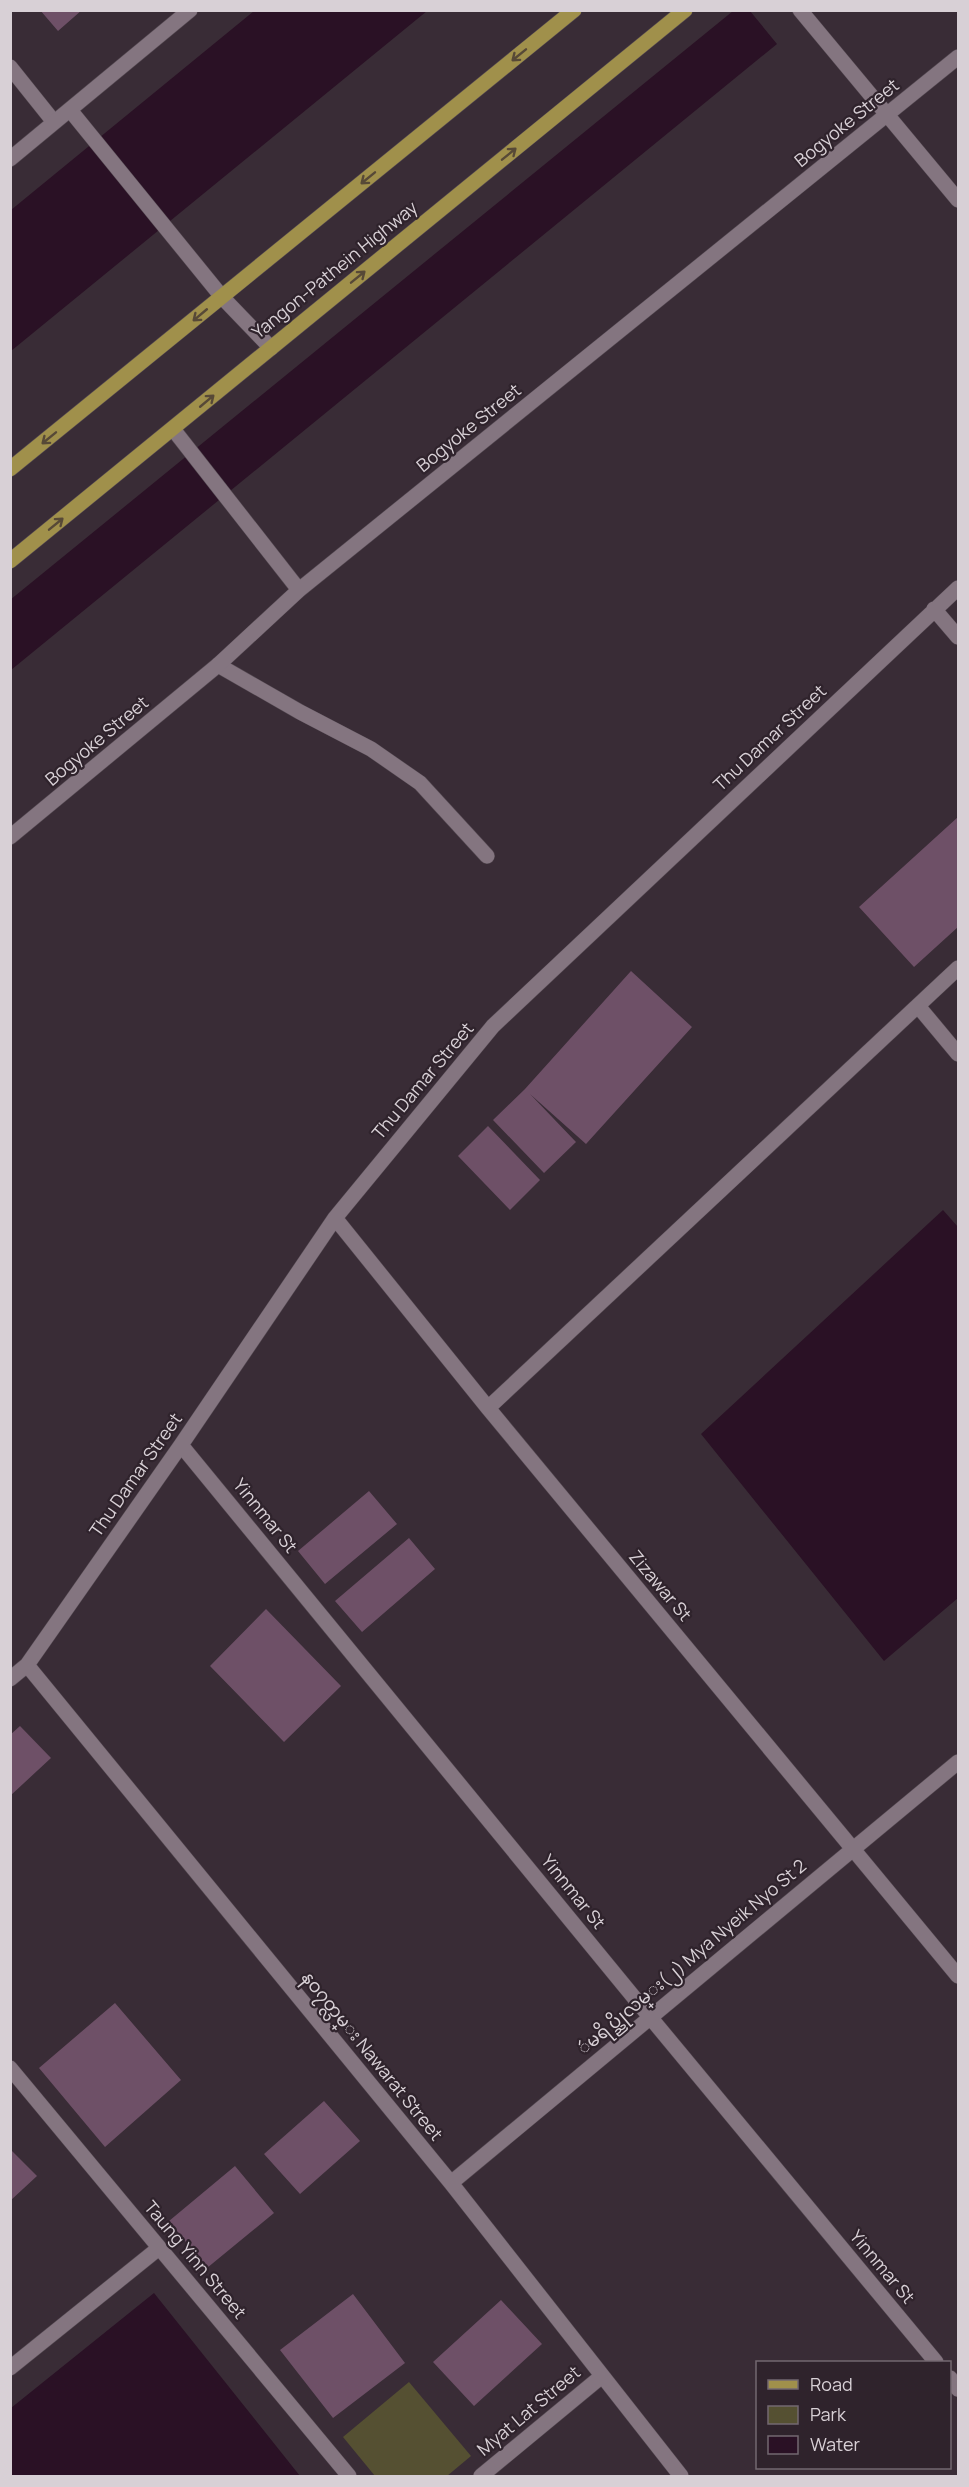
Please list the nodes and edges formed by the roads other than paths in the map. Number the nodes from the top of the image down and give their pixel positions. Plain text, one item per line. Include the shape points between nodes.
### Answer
1 (190, 10) edge
2 (685, 10) edge
3 (800, 10) edge
4 (568, 13) edge
5 (958, 57) edge
6 (10, 67) edge
7 (70, 110) junction
8 (888, 116) junction
9 (54, 122) junction
10 (10, 159) edge
11 (958, 200) edge
12 (222, 297) junction
13 (271, 348) junction
14 (175, 433) junction
15 (10, 469) edge
16 (10, 561) edge
17 (958, 588) edge
18 (299, 590) junction
19 (934, 609) junction
20 (958, 638) edge
21 (218, 665) junction
22 (10, 837) edge
23 (487, 856) dead end
24 (958, 968) edge
25 (918, 1006) junction
26 (958, 1054) edge
27 (335, 1218) junction
28 (488, 1408) junction
29 (181, 1445) junction
30 (27, 1665) junction
31 (10, 1679) edge
32 (958, 1762) edge
33 (853, 1849) junction
34 (958, 1976) edge
35 (650, 2018) junction
36 (10, 2068) edge
37 (451, 2183) junction
38 (159, 2247) junction
39 (935, 2361) edge
40 (10, 2368) edge
41 (603, 2376) junction
42 (349, 2476) edge
43 (481, 2476) edge
44 (681, 2476) edge

1 - 7 street
13 -> 2 main road, Yangon-Pathein Highway
3 - 8 street
4 -> 12 main road
5 - 8 street, Bogyoke Street
6 - 9 street
7 - 9 street
7 - 12 street
8 - 11 street
8 - 18 street, Bogyoke Street
9 - 10 street
12 - 13 street
12 -> 15 main road
14 -> 13 main road, Yangon-Pathein Highway
16 -> 14 main road, Yangon-Pathein Highway
14 - 18 street
17 - 19 street, Thu Damar Street
18 - 21 street, Bogyoke Street
19 - 20 street
19 - 27 street, Thu Damar Street via 494,1026
21 - 22 street, Bogyoke Street
21 - 23 street via 371,749 420,783
24 - 25 street
25 - 26 street
25 - 28 street
27 - 28 street, Zizawar St
27 - 29 street, Thu Damar Street
28 - 33 street, Zizawar St
29 - 30 street, Thu Damar Street
29 - 35 street, Yinnmar St
30 - 31 street, Thu Damar Street
30 - 37 street, နဝ၇တ္လမ္း Nawarat Street
32 - 33 street, ဴမရိပ္ညိုလမ္း(၂) Mya Nyeik Nyo St 2
33 - 34 street, Zizawar St
33 - 35 street, ဴမရိပ္ညိုလမ္း(၂) Mya Nyeik Nyo St 2
35 - 37 street, ဴမရိပ္ညိုလမ္း(၂) Mya Nyeik Nyo St 2
35 - 39 street, Yinnmar St
36 - 38 street, Taung Yinn Street
37 - 41 street, နဝ၇တ္လမ္း Nawarat Street
38 - 40 street
38 - 42 street, Taung Yinn Street
41 - 43 street, Myat Lat Street
41 - 44 street, နဝ၇တ္လမ္း Nawarat Street

